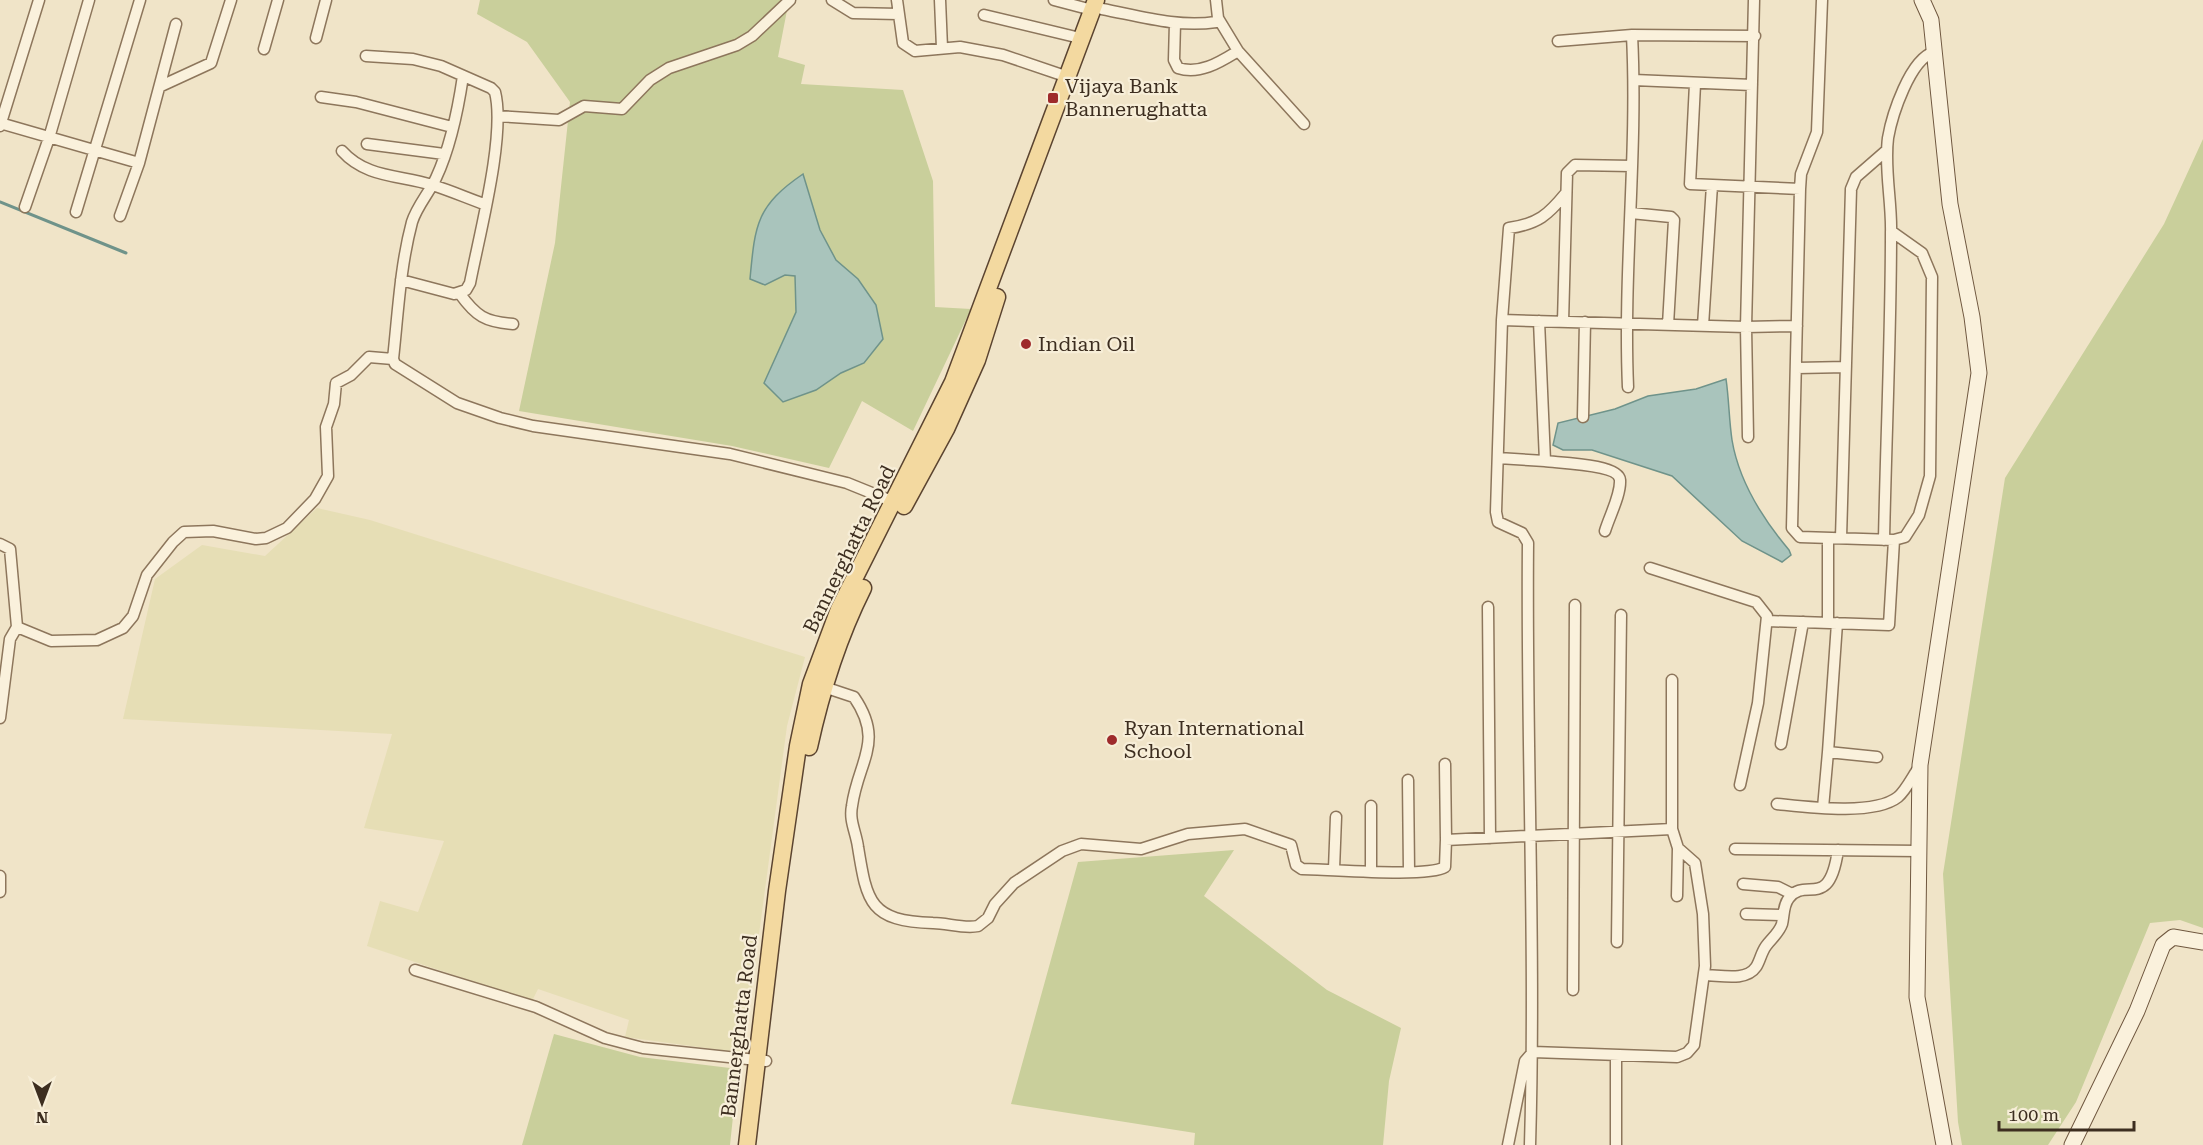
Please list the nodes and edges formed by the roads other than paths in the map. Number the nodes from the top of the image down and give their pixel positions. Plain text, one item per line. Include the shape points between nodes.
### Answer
1 (39, 0) edge
2 (89, 0) edge
3 (140, 0) edge
4 (231, 0) edge
5 (278, 0) edge
6 (326, 0) edge
7 (790, 0) edge
8 (832, 0) edge
9 (897, 0) edge
10 (940, 0) edge
11 (1054, 0) edge
12 (1216, 0) edge
13 (1754, 0) edge
14 (1822, 0) edge
15 (1922, 0) edge
16 (1099, 5) edge
17 (898, 14) junction
18 (984, 15) dead end
19 (1218, 18) junction
20 (1175, 23) junction
21 (176, 24) dead end
22 (1632, 34) junction
23 (1755, 36) junction
24 (316, 38) dead end
25 (1080, 38) junction
26 (1558, 41) dead end
27 (942, 48) junction
28 (264, 49) dead end
29 (1238, 51) junction
30 (1934, 52) junction
31 (366, 56) dead end
32 (464, 76) junction
33 (1065, 76) junction
34 (1634, 80) junction
35 (1695, 84) junction
36 (1752, 85) junction
37 (161, 86) junction
38 (321, 97) dead end
39 (498, 116) junction
40 (0, 124) edge
41 (1304, 124) dead end
42 (452, 127) junction
43 (49, 138) junction
44 (367, 144) dead end
45 (1887, 150) junction
46 (96, 151) junction
47 (342, 152) dead end
48 (444, 154) junction
49 (139, 163) junction
50 (1632, 166) junction
51 (432, 185) junction
52 (1712, 185) junction
53 (1748, 186) junction
54 (1800, 189) junction
55 (1566, 193) junction
56 (484, 204) junction
57 (25, 207) dead end
58 (76, 212) dead end
59 (1631, 213) junction
60 (120, 216) dead end
61 (1891, 231) junction
62 (1014, 234) junction
63 (401, 280) junction
64 (460, 294) junction
65 (1502, 320) junction
66 (1539, 321) junction
67 (1563, 322) junction
68 (1586, 322) junction
69 (1625, 323) junction
70 (513, 324) dead end
71 (1668, 325) junction
72 (1703, 326) junction
73 (1797, 326) junction
74 (1746, 327) junction
75 (393, 359) junction
76 (1846, 367) junction
77 (1797, 368) junction
78 (1628, 387) dead end
79 (1583, 417) dead end
80 (1748, 437) dead end
81 (1498, 458) junction
82 (1545, 461) junction
83 (894, 502) junction
84 (1605, 531) dead end
85 (1828, 538) junction
86 (1841, 538) junction
87 (1889, 540) junction
88 (0, 544) edge
89 (1650, 568) dead end
90 (1575, 605) dead end
91 (1488, 607) dead end
92 (1621, 615) dead end
93 (1768, 621) junction
94 (1803, 622) junction
95 (1832, 623) junction
96 (17, 627) junction
97 (1672, 680) dead end
98 (824, 687) junction
99 (0, 718) edge
100 (1781, 744) dead end
101 (1828, 752) junction
102 (1877, 757) dead end
103 (1445, 764) dead end
104 (1920, 765) junction
105 (1408, 780) dead end
106 (1740, 785) dead end
107 (1777, 804) dead end
108 (1371, 806) dead end
109 (1823, 808) junction
110 (1336, 817) dead end
111 (1672, 829) junction
112 (1619, 832) junction
113 (1575, 835) junction
114 (1529, 836) junction
115 (1490, 838) junction
116 (1446, 840) junction
117 (1678, 848) junction
118 (1735, 849) dead end
119 (1838, 850) junction
120 (1918, 851) junction
121 (1334, 869) junction
122 (1371, 870) junction
123 (1409, 871) junction
124 (0, 876) edge
125 (1743, 884) dead end
126 (0, 892) edge
127 (1792, 894) junction
128 (1677, 896) dead end
129 (1746, 914) dead end
130 (1783, 915) junction
131 (1617, 942) dead end
132 (2203, 942) edge
133 (415, 970) dead end
134 (1704, 975) junction
135 (1573, 990) dead end
136 (1533, 1052) junction
137 (1616, 1055) junction
138 (761, 1061) junction
139 (747, 1145) edge
140 (757, 1145) edge
141 (1508, 1145) edge
142 (1530, 1145) edge
143 (1616, 1145) edge
144 (1944, 1145) edge
145 (2072, 1145) edge

1 - 40 street
2 - 43 street
3 - 46 street
4 - 37 street via 211,63
5 - 28 street
6 - 24 street
7 - 39 street via 752,36 737,45 669,68 650,80 622,109 584,106 559,120
8 - 17 street via 853,13
9 - 17 street
10 - 27 street
11 - 16 street
12 - 19 street
13 - 23 street
14 - 54 street via 1817,132 1804,165
15 - 30 main road via 1931,20
16 - 20 street
16 - 25 main road, Bannerghatta Road
16 - 62 main road, Bannerghatta Road
17 - 27 street via 903,43 908,48
18 - 25 street
19 - 20 street via 1216,22 1200,25
19 - 29 street
20 - 29 street via 1174,60 1178,68 1199,70
21 - 37 street
22 - 23 street
22 - 26 street
22 - 34 street
23 - 36 street
25 - 33 main road, Bannerghatta Road
27 - 33 street via 994,53
29 - 41 street
30 - 45 street via 1919,62 1910,77 1894,115
30 - 104 main road via 1950,204 1979,373
31 - 32 street via 414,59
32 - 39 street via 495,92
32 - 42 street
33 - 62 main road, Bannerghatta Road
34 - 35 street
34 - 50 street
35 - 36 street
35 - 52 street via 1689,181 1692,185
36 - 53 street
37 - 49 street
38 - 42 street
39 - 56 street
40 - 43 street
42 - 48 street
43 - 46 street
43 - 57 street
44 - 48 street
45 - 61 street
45 - 76 street via 1856,177 1851,189
46 - 49 street
46 - 58 street
47 - 51 street via 372,172
48 - 51 street
49 - 60 street
50 - 55 street via 1575,165 1567,173
50 - 59 street
51 - 56 street
51 - 63 street via 413,220
52 - 53 street
52 - 72 street
53 - 54 street
53 - 74 street
54 - 73 street
55 - 65 street via 1542,218 1530,225 1509,228
55 - 67 street
56 - 64 street via 470,284
59 - 69 street
59 - 71 street via 1674,220
61 - 87 street
61 - 87 street via 1922,253 1932,277 1930,476 1918,514 1905,537
62 - 83 main road, Bannerghatta Road via 953,382
62 - 98 main road, Bannerghatta Road via 977,360 946,429 847,621
63 - 64 street
63 - 75 street
64 - 70 street via 476,315
65 - 66 street
65 - 81 street
66 - 67 street
66 - 82 street
67 - 68 street
68 - 69 street
68 - 79 street
69 - 71 street
69 - 78 street
71 - 72 street
72 - 74 street
73 - 74 street
73 - 77 street
74 - 80 street
75 - 83 street via 399,367 457,403 500,418 730,454 847,483
75 - 96 street via 369,357 336,383 326,427 328,476 315,499 287,528 256,539 213,531 184,532 147,575 133,616 123,628 98,640 51,641
76 - 77 street
76 - 86 street
77 - 85 street via 1792,528 1800,537
81 - 82 street
81 - 114 street via 1498,522 1522,533 1528,543
82 - 84 street via 1609,469 1618,476
83 - 138 main road, Bannerghatta Road via 839,609 812,684 798,746
85 - 86 street
85 - 95 street
86 - 87 street
87 - 95 street via 1889,625
88 - 96 street via 10,549
89 - 93 street via 1756,602
90 - 113 street
91 - 115 street
92 - 112 street
93 - 94 street
93 - 106 street via 1758,703
94 - 95 street
94 - 100 street
95 - 101 street
96 - 99 street via 10,639
97 - 111 street
98 - 121 street via 854,697 867,722 868,747 851,819 864,888 874,905 891,917 978,926 1014,882 1062,851 1081,844 1141,849 1188,834 1245,829 1291,845 1299,868
98 - 138 main road, Bannerghatta Road via 809,746
101 - 102 street
101 - 109 street
103 - 116 street
104 - 109 street via 1899,796 1885,804
104 - 120 main road
105 - 123 street
107 - 109 street
108 - 122 street
110 - 121 street
111 - 112 street
111 - 117 street
112 - 113 street
112 - 131 street
113 - 114 street
113 - 135 street
114 - 115 street
114 - 136 street
115 - 116 street
116 - 123 street via 1445,867
117 - 128 street
117 - 134 street via 1691,859 1697,872 1703,914
118 - 119 street
119 - 120 street
119 - 127 street via 1828,883 1814,891
120 - 144 main road via 1917,998
121 - 122 street
122 - 123 street
124 - 126 street
125 - 127 street via 1778,887
127 - 130 street
129 - 130 street
130 - 134 street via 1779,931 1764,948 1752,972 1743,976
132 - 145 main road via 2174,937 2163,945 2137,1011
133 - 138 street via 536,1007 625,1044
134 - 137 street via 1697,1034 1687,1053 1677,1057
136 - 137 street
136 - 141 street via 1525,1060
136 - 142 street
137 - 143 street
138 - 139 main road, Bannerghatta Road
138 - 140 main road, Bannerghatta Road

